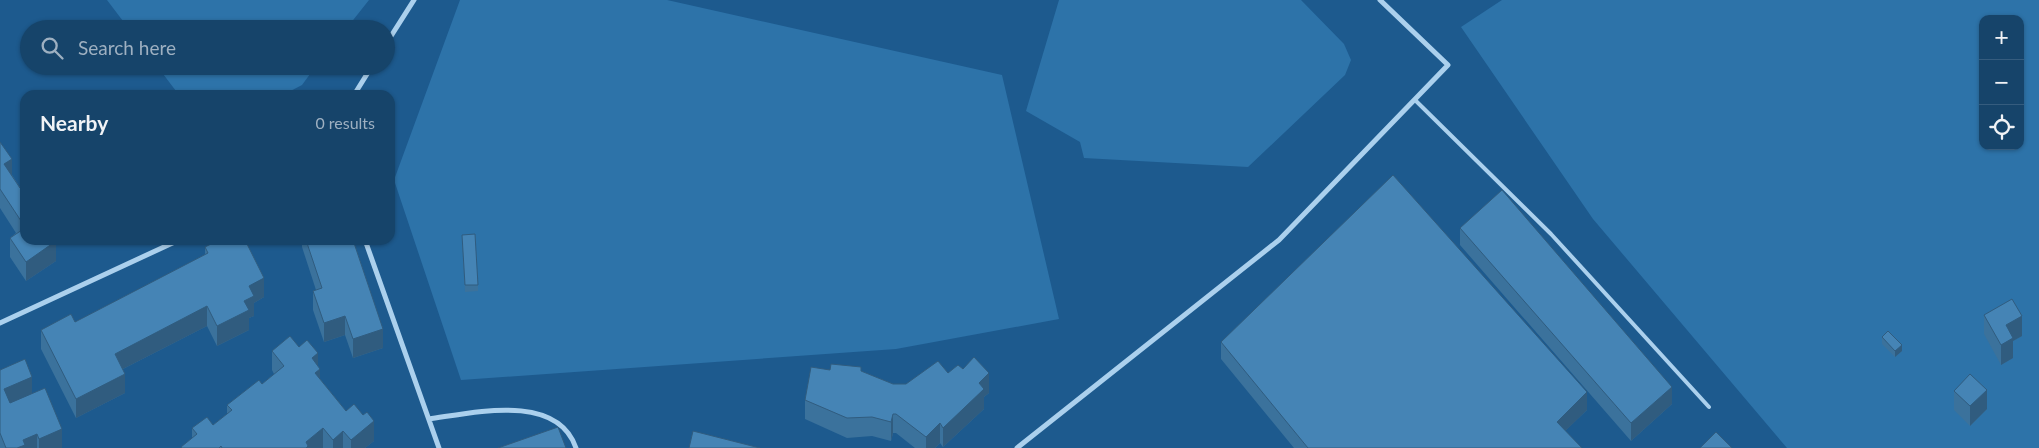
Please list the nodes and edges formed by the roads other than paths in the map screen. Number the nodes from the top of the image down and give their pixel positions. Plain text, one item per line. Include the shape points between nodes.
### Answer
1 (414, 0) edge
2 (1380, 0) edge
3 (395, 30) edge
4 (366, 75) edge
5 (357, 90) edge
6 (1415, 100) junction
7 (168, 245) edge
8 (367, 245) edge
9 (0, 323) edge
10 (1709, 407) dead end
11 (429, 419) junction
12 (1031, 437) junction
13 (439, 448) edge
14 (576, 448) edge
15 (1017, 448) edge
16 (1021, 448) edge

1 - 3 street
2 - 6 street via 1448,65
4 - 5 street
6 - 10 lane via 1551,234
6 - 12 street via 1279,240
7 - 9 street
8 - 11 street
11 - 13 street
11 - 14 street via 488,410 526,411 558,422
12 - 15 street
12 - 16 lane

